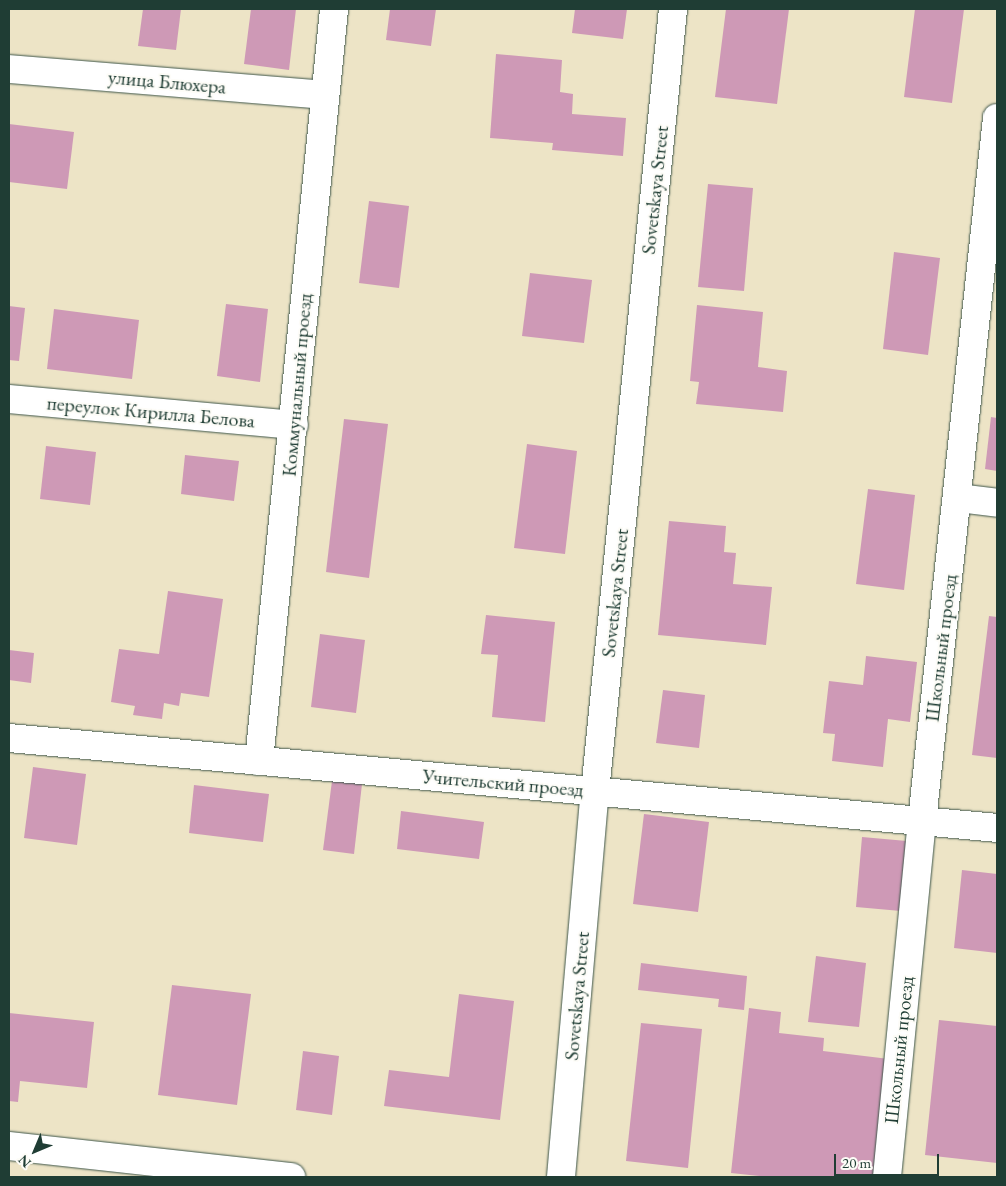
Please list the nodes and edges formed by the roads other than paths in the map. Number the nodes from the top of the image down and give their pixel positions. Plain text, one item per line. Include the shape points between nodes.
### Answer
1 (334, 9) edge
2 (673, 9) edge
3 (9, 69) edge
4 (324, 95) junction
5 (997, 118) edge
6 (995, 179) edge
7 (9, 399) edge
8 (294, 425) junction
9 (959, 498) junction
10 (997, 503) edge
11 (9, 738) edge
12 (259, 761) junction
13 (595, 792) junction
14 (922, 821) junction
15 (997, 828) edge
16 (9, 1146) edge
17 (291, 1177) edge
18 (561, 1177) edge
19 (887, 1177) edge

1 - 4 street, Коммунальный проезд
2 - 13 street, Sovetskaya Street
3 - 4 street, улица Блюхера
4 - 8 street, Коммунальный проезд
5 - 6 street, Школьный проезд
6 - 9 street, Школьный проезд
7 - 8 street, переулок Кирилла Белова
8 - 12 street, Коммунальный проезд
9 - 10 street
9 - 14 street, Школьный проезд
11 - 12 street, Учительский проезд
12 - 13 street, Учительский проезд
13 - 14 street, Учительский проезд
13 - 18 street, Sovetskaya Street
14 - 15 street, Учительский проезд
14 - 19 street, Школьный проезд
16 - 17 street

